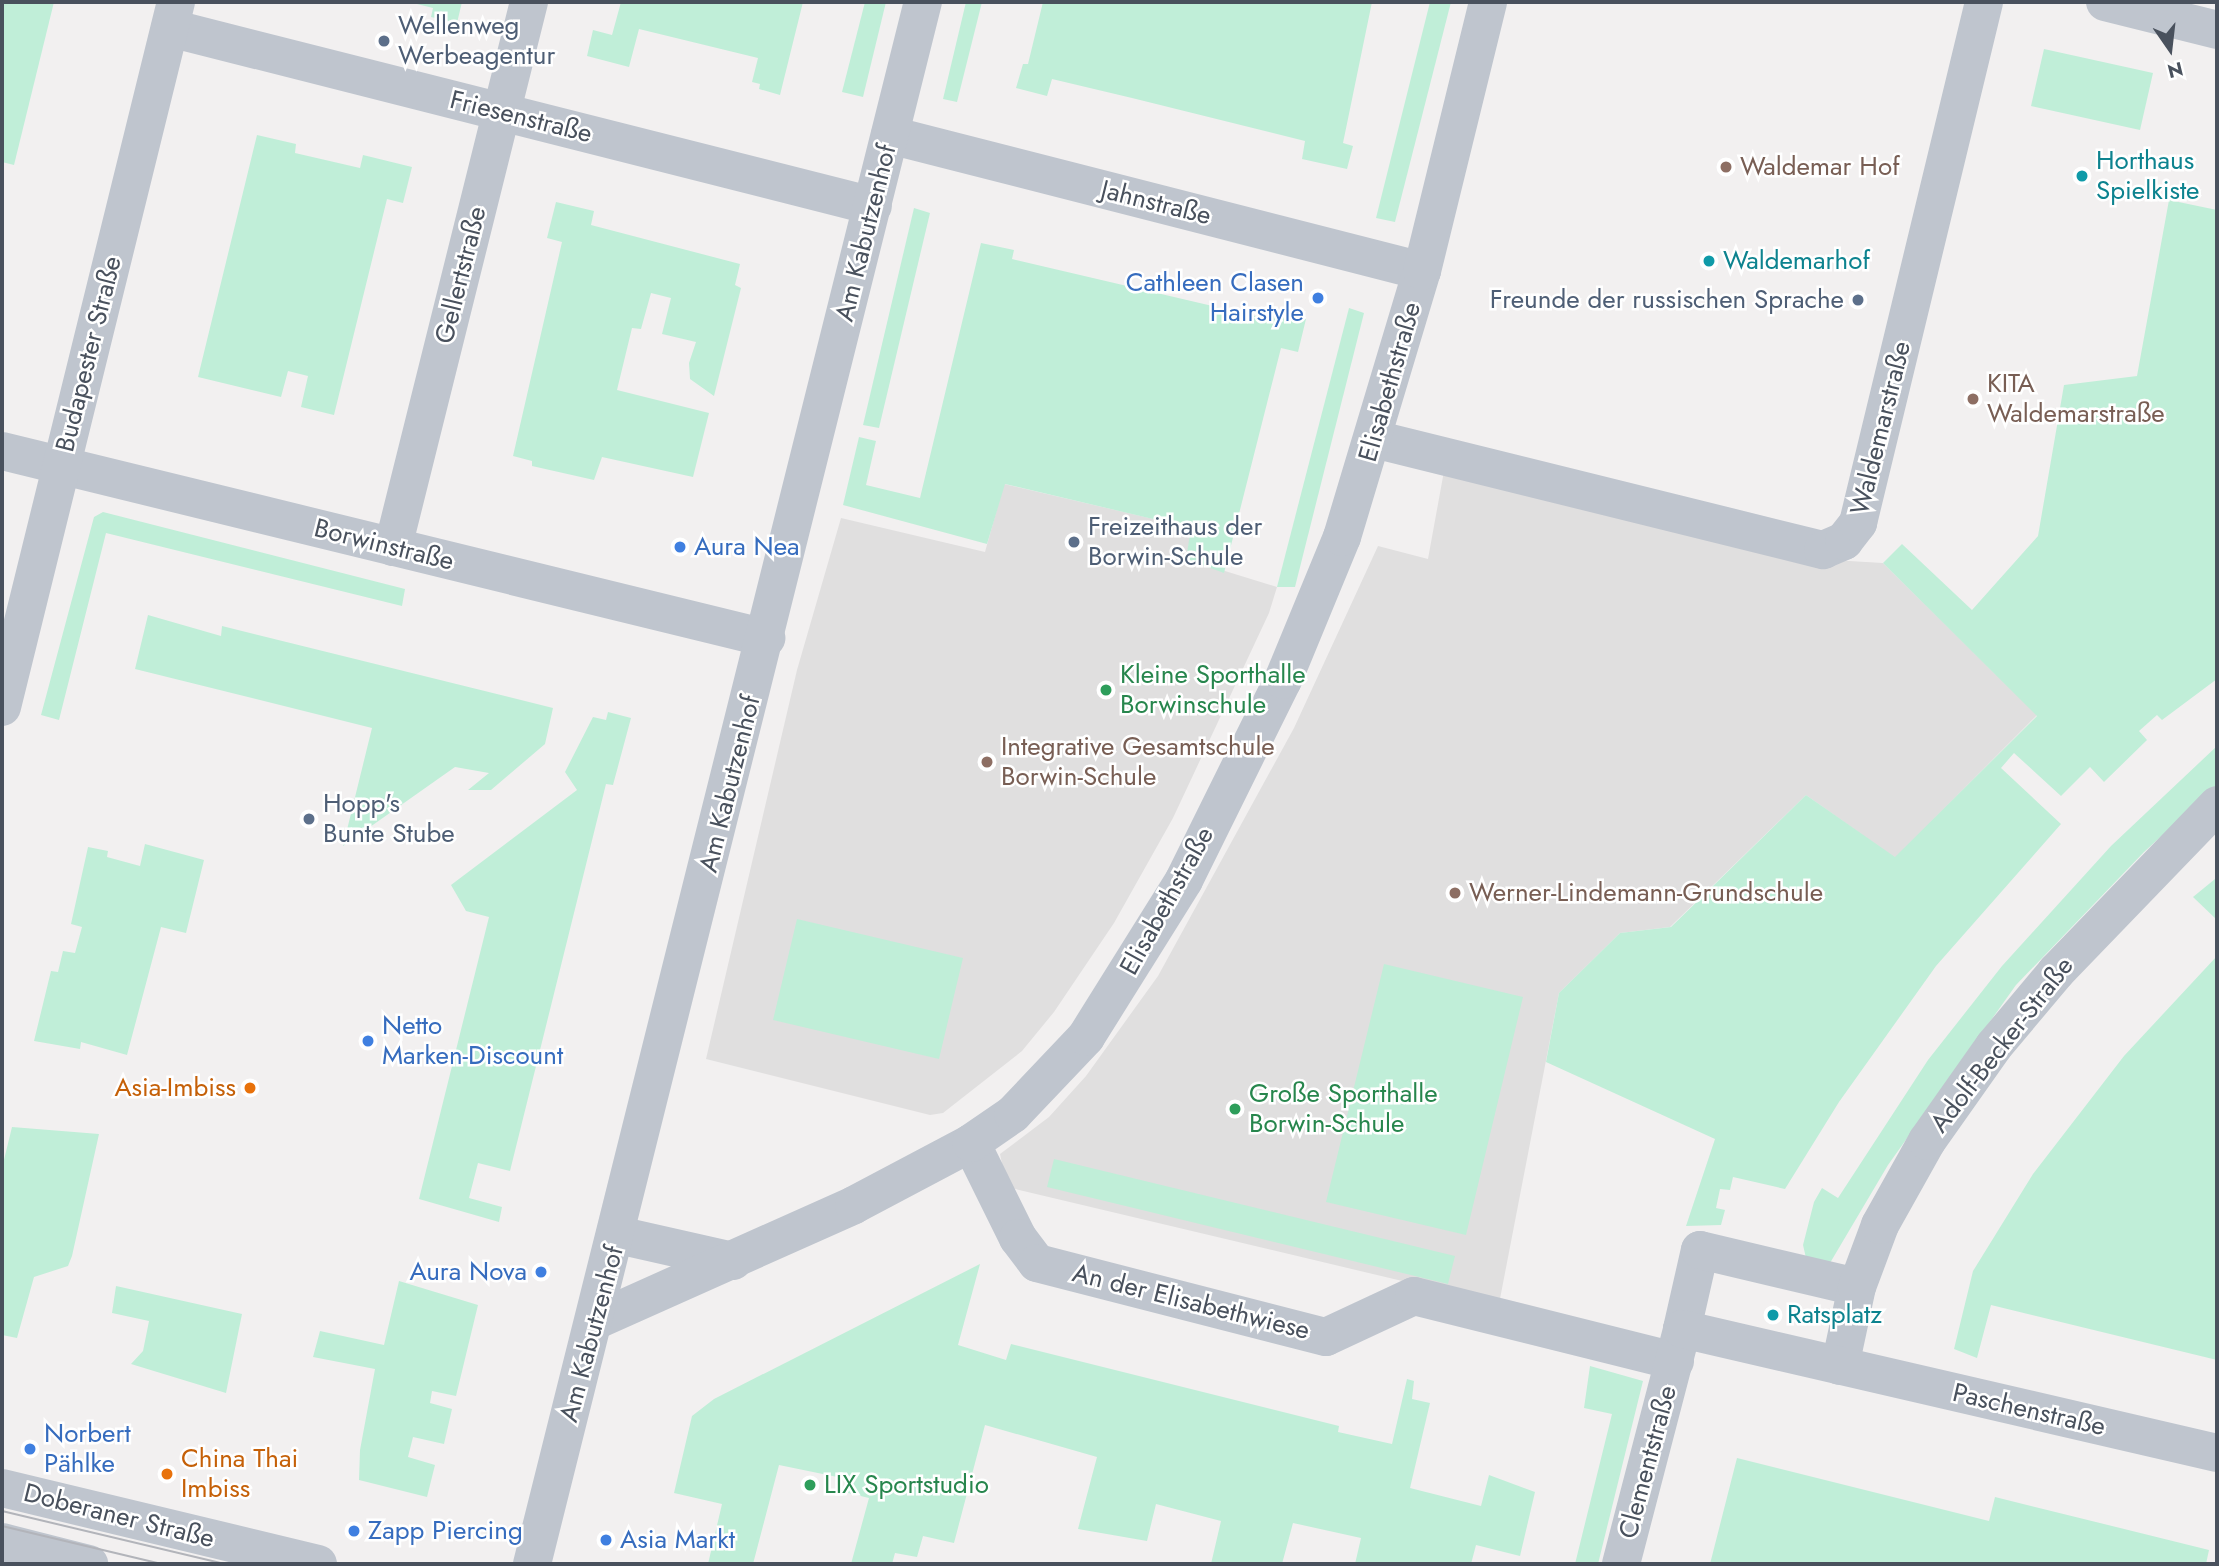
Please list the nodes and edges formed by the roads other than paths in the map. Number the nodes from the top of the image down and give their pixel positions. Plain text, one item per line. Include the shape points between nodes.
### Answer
1 (529, 2) edge
2 (923, 2) edge
3 (1488, 2) edge
4 (1984, 2) edge
5 (2105, 2) edge
6 (173, 15) edge
7 (2217, 30) edge
8 (502, 112) junction
9 (890, 135) junction
10 (873, 206) junction
11 (1422, 271) junction
12 (1374, 439) junction
13 (2, 452) edge
14 (61, 466) junction
15 (393, 547) junction
16 (766, 638) junction
17 (2, 706) edge
18 (2217, 805) edge
19 (971, 1143) junction
20 (618, 1235) junction
21 (733, 1261) junction
22 (1857, 1286) junction
23 (595, 1321) junction
24 (1679, 1345) junction
25 (1840, 1366) junction
26 (2217, 1453) edge
27 (2, 1488) edge
28 (2, 1542) edge
29 (89, 1564) edge
30 (318, 1564) edge
31 (532, 1564) edge
32 (1621, 1564) edge

1 - 8 street, Gellertstraße
2 - 9 street, Am Kabutzenhof
3 - 11 street, Elisabethstraße
4 - 12 street, Waldemarstraße via 1858,523 1844,541 1823,550
5 - 7 street
6 - 8 street, Friesenstraße
6 - 14 street, Budapester Straße
8 - 10 street, Friesenstraße
8 - 15 street, Gellertstraße
9 - 10 street, Am Kabutzenhof
9 - 11 street, Jahnstraße
10 - 16 street, Am Kabutzenhof
11 - 12 street, Elisabethstraße
12 - 19 street, Elisabethstraße via 1307,626 1184,880 1086,1037 1013,1114
13 - 14 street, Borwinstraße
14 - 15 street, Borwinstraße
14 - 17 street, Budapester Straße
15 - 16 street, Borwinstraße
16 - 20 street, Am Kabutzenhof
18 - 22 street, Adolf-Becker-Straße via 2112,909 1994,1046 1927,1141 1880,1224
19 - 21 street, Elisabethstraße
19 - 24 street, An der Elisabethwiese via 1018,1238 1037,1263 1326,1337 1414,1296
20 - 21 street
20 - 23 street, Am Kabutzenhof
21 - 23 street, Elisabethstraße
22 - 24 street via 1700,1250
22 - 25 street, Adolf-Becker-Straße
23 - 31 street, Am Kabutzenhof
24 - 25 street
24 - 32 street, Clementstraße
25 - 26 street, Paschenstraße
27 - 30 street, Doberaner Straße
28 - 29 street, Doberaner Straße

